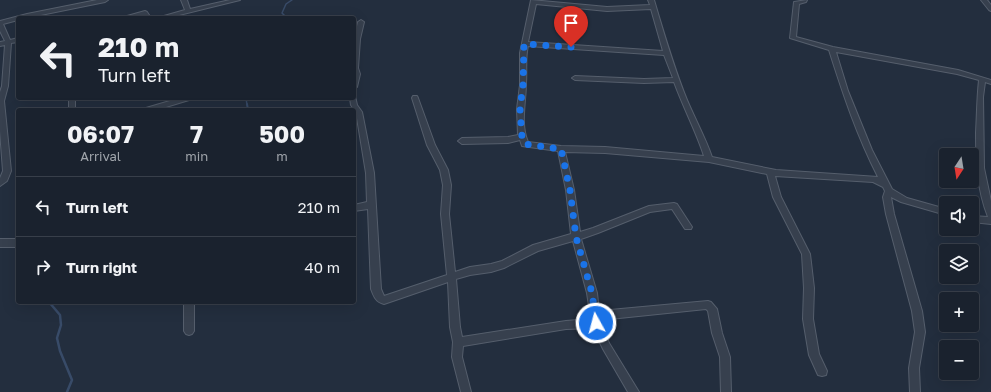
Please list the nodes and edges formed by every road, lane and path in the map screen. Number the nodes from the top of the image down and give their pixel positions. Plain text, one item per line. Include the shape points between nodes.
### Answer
1 (105, 0) edge
2 (184, 0) edge
3 (237, 0) edge
4 (804, 0) edge
5 (984, 0) edge
6 (533, 1) edge
7 (652, 4) edge
8 (991, 9) edge
9 (188, 11) junction
10 (27, 16) edge
11 (132, 16) edge
12 (147, 16) edge
13 (168, 16) edge
14 (16, 19) edge
15 (360, 22) dead end
16 (0, 24) edge
17 (16, 40) edge
18 (8, 42) junction
19 (0, 44) edge
20 (524, 44) junction
21 (832, 50) junction
22 (667, 53) junction
23 (356, 54) edge
24 (575, 78) dead end
25 (982, 79) junction
26 (676, 80) junction
27 (991, 82) edge
28 (415, 98) dead end
29 (180, 100) edge
30 (353, 100) edge
31 (1, 101) edge
32 (154, 108) edge
33 (1, 111) edge
34 (522, 137) junction
35 (462, 141) dead end
36 (561, 149) junction
37 (709, 159) junction
38 (770, 172) junction
39 (879, 178) junction
40 (0, 183) edge
41 (887, 188) junction
42 (371, 205) junction
43 (356, 208) edge
44 (939, 210) edge
45 (991, 216) edge
46 (979, 220) edge
47 (991, 221) edge
48 (688, 227) dead end
49 (576, 237) junction
50 (0, 243) edge
51 (16, 243) edge
52 (452, 276) junction
53 (189, 304) edge
54 (596, 320) junction
55 (189, 331) dead end
56 (458, 342) junction
57 (822, 371) dead end
58 (466, 392) edge
59 (634, 392) edge
60 (726, 392) edge
61 (915, 392) edge

1 - 10 street
2 - 9 street
3 - 9 street
4 - 21 street via 796,3 793,38
5 - 8 street
6 - 7 street via 606,9
6 - 20 street
7 - 22 street
9 - 13 street
11 - 12 street via 145,13
14 - 16 street
15 - 23 street
16 - 18 street
17 - 18 street
18 - 19 street
18 - 31 street
20 - 22 street
20 - 34 street via 520,109
21 - 25 street via 936,68
21 - 39 street
22 - 26 street
24 - 26 street
25 - 27 street
25 - 45 street via 980,168
26 - 37 street
28 - 52 street via 431,145 444,170 447,185 445,214
29 - 32 street
30 - 42 street via 359,112 364,136 370,173
31 - 33 street
33 - 40 street via 7,171
34 - 35 street via 508,140
34 - 36 street via 528,145
36 - 37 street
36 - 49 street
37 - 38 street
38 - 39 street
38 - 57 street via 777,197 806,254 808,319 814,355
39 - 41 street
41 - 44 street via 904,200
41 - 61 street via 890,214 917,311 920,332 914,368
42 - 43 street
42 - 52 street via 376,289 380,299 384,300
46 - 47 street
48 - 49 street via 674,206 667,206 649,209
49 - 52 street via 536,248 504,264
49 - 54 street via 592,293
50 - 51 street
52 - 56 street
53 - 55 street
54 - 56 street
54 - 59 street via 606,346
54 - 60 street via 708,305 712,309 725,357
56 - 58 street via 457,357

